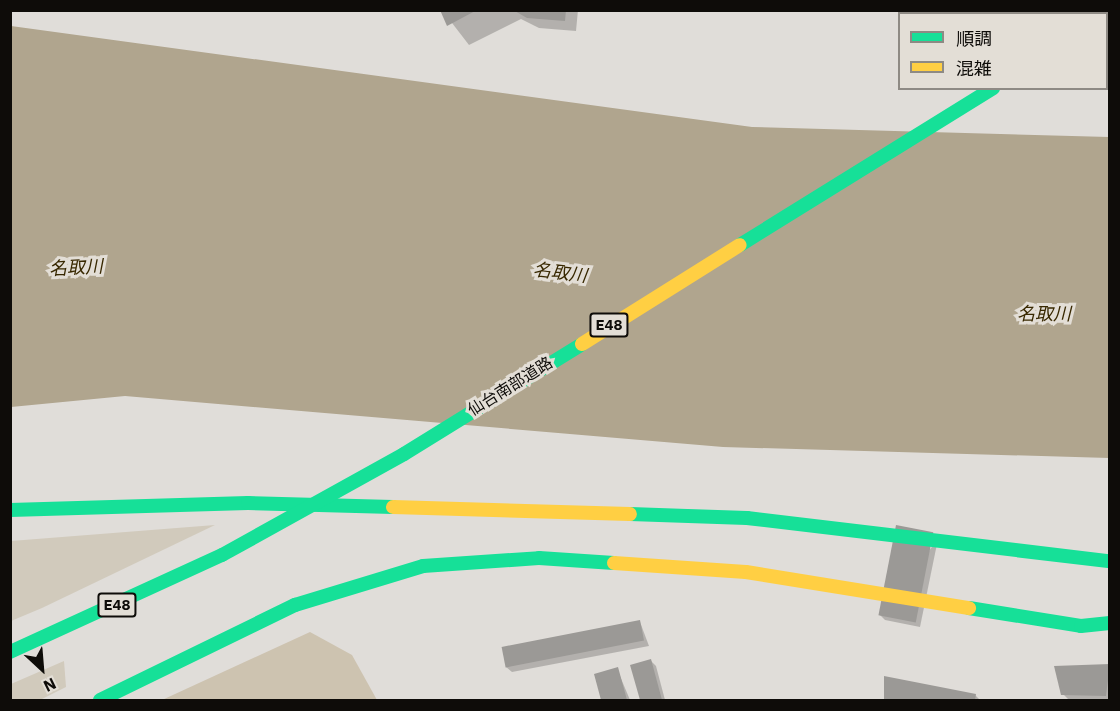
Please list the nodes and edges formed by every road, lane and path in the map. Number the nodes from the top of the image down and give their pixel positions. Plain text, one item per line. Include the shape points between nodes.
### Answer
1 (990, 90) edge
2 (10, 510) edge
3 (1110, 561) edge
4 (1110, 622) edge
5 (10, 652) edge
6 (100, 700) edge

1 - 5 highway, 仙台南部道路 / E48 via 404,454 222,555
2 - 3 highway via 248,503 747,518
4 - 6 highway via 1082,626 746,572 539,558 423,566 295,605

